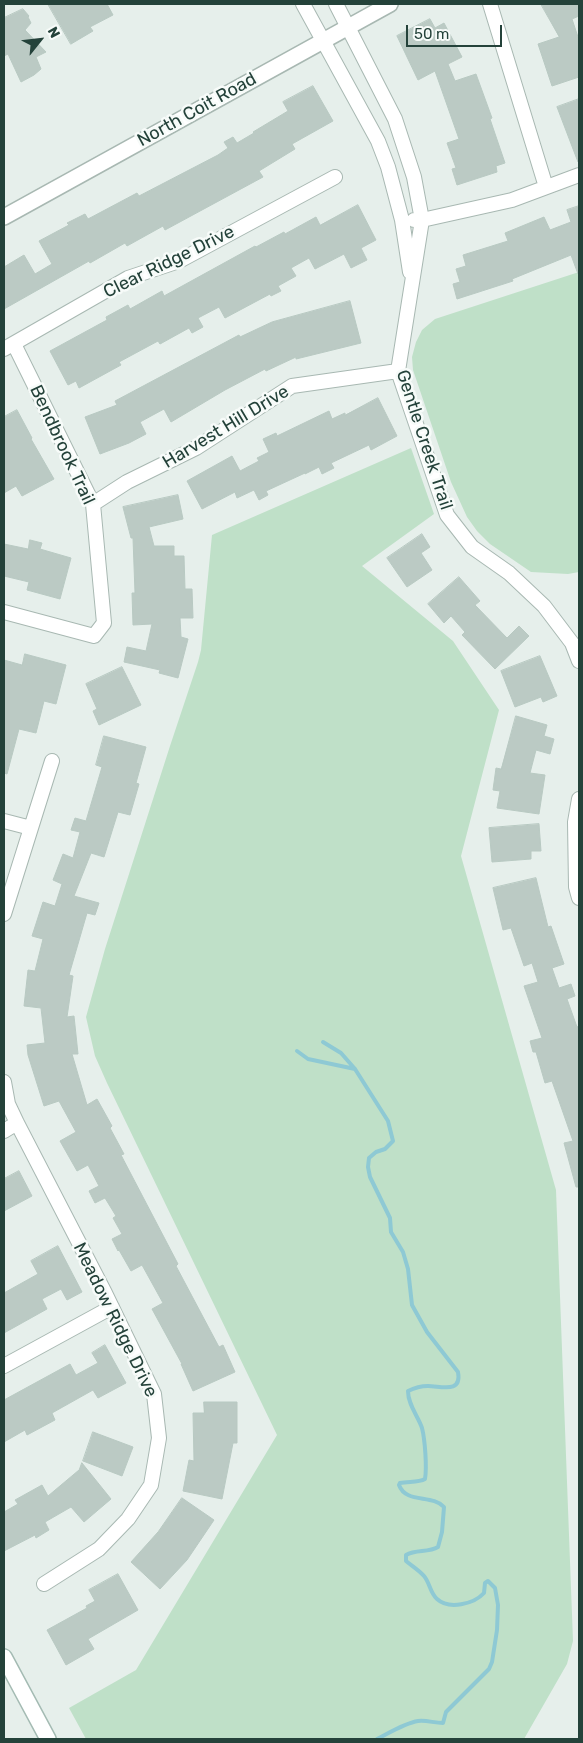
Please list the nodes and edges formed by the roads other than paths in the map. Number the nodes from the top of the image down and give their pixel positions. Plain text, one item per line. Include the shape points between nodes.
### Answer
1 (303, 4) edge
2 (336, 4) edge
3 (390, 4) edge
4 (490, 4) edge
5 (348, 27) junction
6 (323, 40) junction
7 (579, 176) edge
8 (334, 177) dead end
9 (546, 187) junction
10 (4, 217) edge
11 (402, 220) junction
12 (422, 220) junction
13 (412, 288) junction
14 (9, 347) edge
15 (398, 371) junction
16 (93, 504) junction
17 (4, 612) edge
18 (579, 661) edge
19 (52, 761) dead end
20 (579, 799) edge
21 (4, 821) edge
22 (31, 828) junction
23 (579, 898) edge
24 (4, 914) edge
25 (4, 1082) edge
26 (17, 1124) junction
27 (4, 1130) edge
28 (112, 1308) junction
29 (4, 1366) edge
30 (44, 1584) dead end
31 (4, 1657) edge
32 (48, 1739) edge

1 - 6 street, Gentle Creek Trail
2 - 5 street, Gentle Creek Trail
3 - 5 street, North Coit Road
4 - 9 street
5 - 6 street, North Coit Road
5 - 12 street, Gentle Creek Trail via 395,119 414,177
6 - 10 street, North Coit Road
6 - 11 street, Gentle Creek Trail via 378,141
7 - 9 street
8 - 14 street, Clear Ridge Drive via 179,261 128,278
9 - 12 street via 512,200
11 - 12 street
11 - 13 street, Gentle Creek Trail
12 - 13 street, Gentle Creek Trail
13 - 15 street, Gentle Creek Trail
14 - 16 street, Bendbrook Trail
15 - 16 street, Harvest Hill Drive via 292,386 196,448 127,482
15 - 18 street, Gentle Creek Trail via 447,515 472,547 509,573 544,606 572,643
16 - 17 street, Bendbrook Trail via 104,623 94,636
19 - 22 street
20 - 23 street via 575,822
21 - 22 street
22 - 24 street
25 - 26 street, Meadow Ridge Drive via 8,1104
26 - 27 street
26 - 28 street, Meadow Ridge Drive
28 - 29 street
28 - 30 street, Meadow Ridge Drive via 154,1394 159,1438 151,1485 128,1520 99,1549
31 - 32 street

